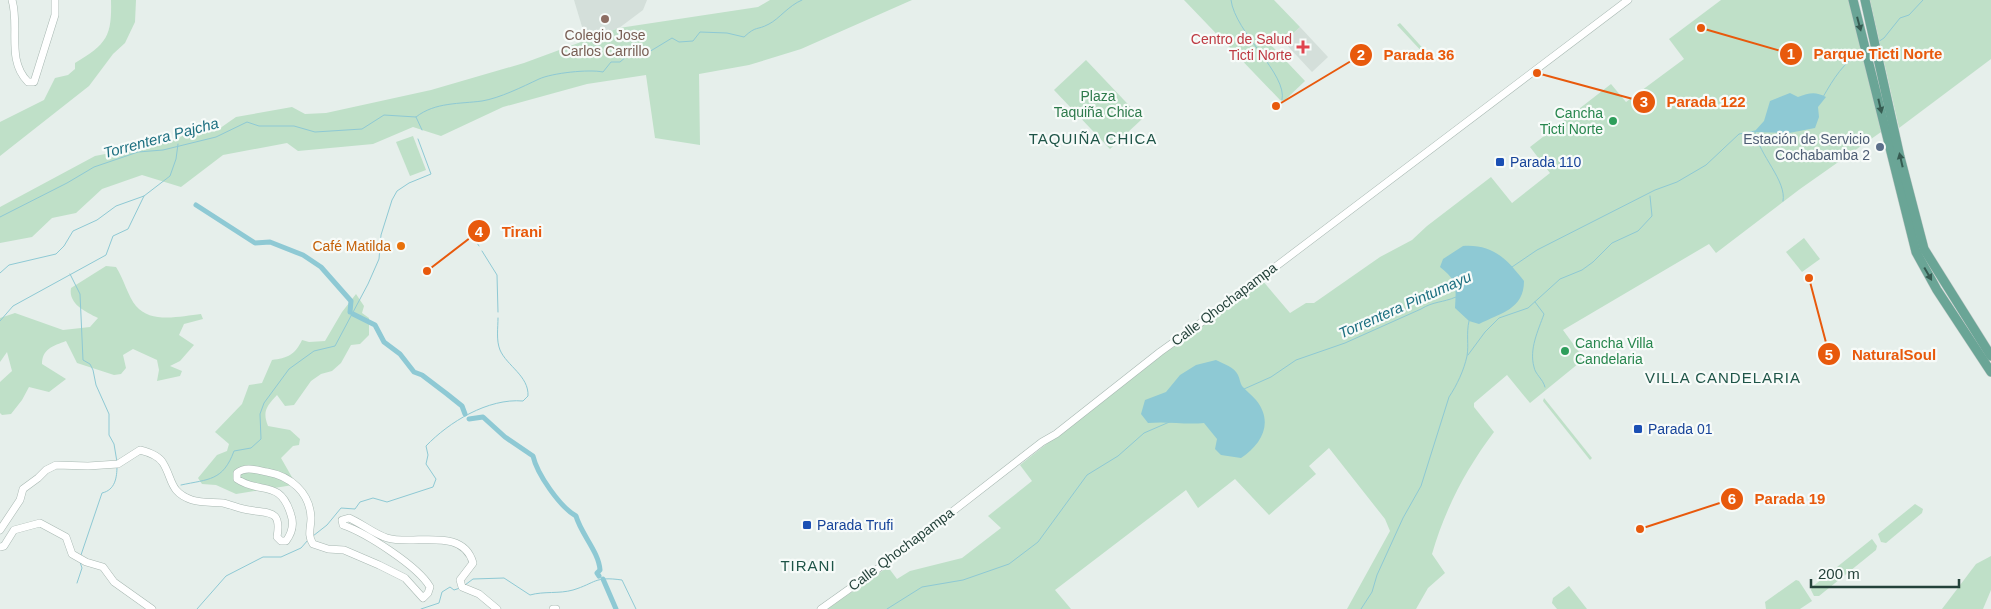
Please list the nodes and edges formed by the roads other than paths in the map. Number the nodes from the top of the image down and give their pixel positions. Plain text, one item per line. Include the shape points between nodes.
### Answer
1 (12, 0) edge
2 (55, 0) edge
3 (1628, 0) edge
4 (1852, 0) edge
5 (1865, 0) edge
6 (1991, 356) edge
7 (1990, 368) edge
8 (0, 530) edge
9 (0, 547) edge
10 (152, 609) edge
11 (497, 609) edge
12 (821, 609) edge

1 - 2 street via 14,51 28,82 34,82 55,15
3 - 12 street, Calle Qhochapampa
4 -> 7 main road via 1916,252 1937,290
6 -> 5 main road via 1924,250
8 - 11 street via 20,500 23,489 46,470 56,465 118,464 140,450 163,462 172,488 193,500 272,513 277,517 279,526 277,537 286,541 293,521 285,498 273,489 244,484 237,479 237,473 242,469 253,468 283,475 300,488 308,504 311,517 309,538 313,544 344,550 379,565 405,578 423,598 430,587 418,574 360,531 343,525 342,520 349,518 385,537 402,541 432,538 458,544 470,552 473,563 460,580 462,587 479,594
9 - 10 street via 14,530 40,523 66,537 72,554 103,567 114,582

